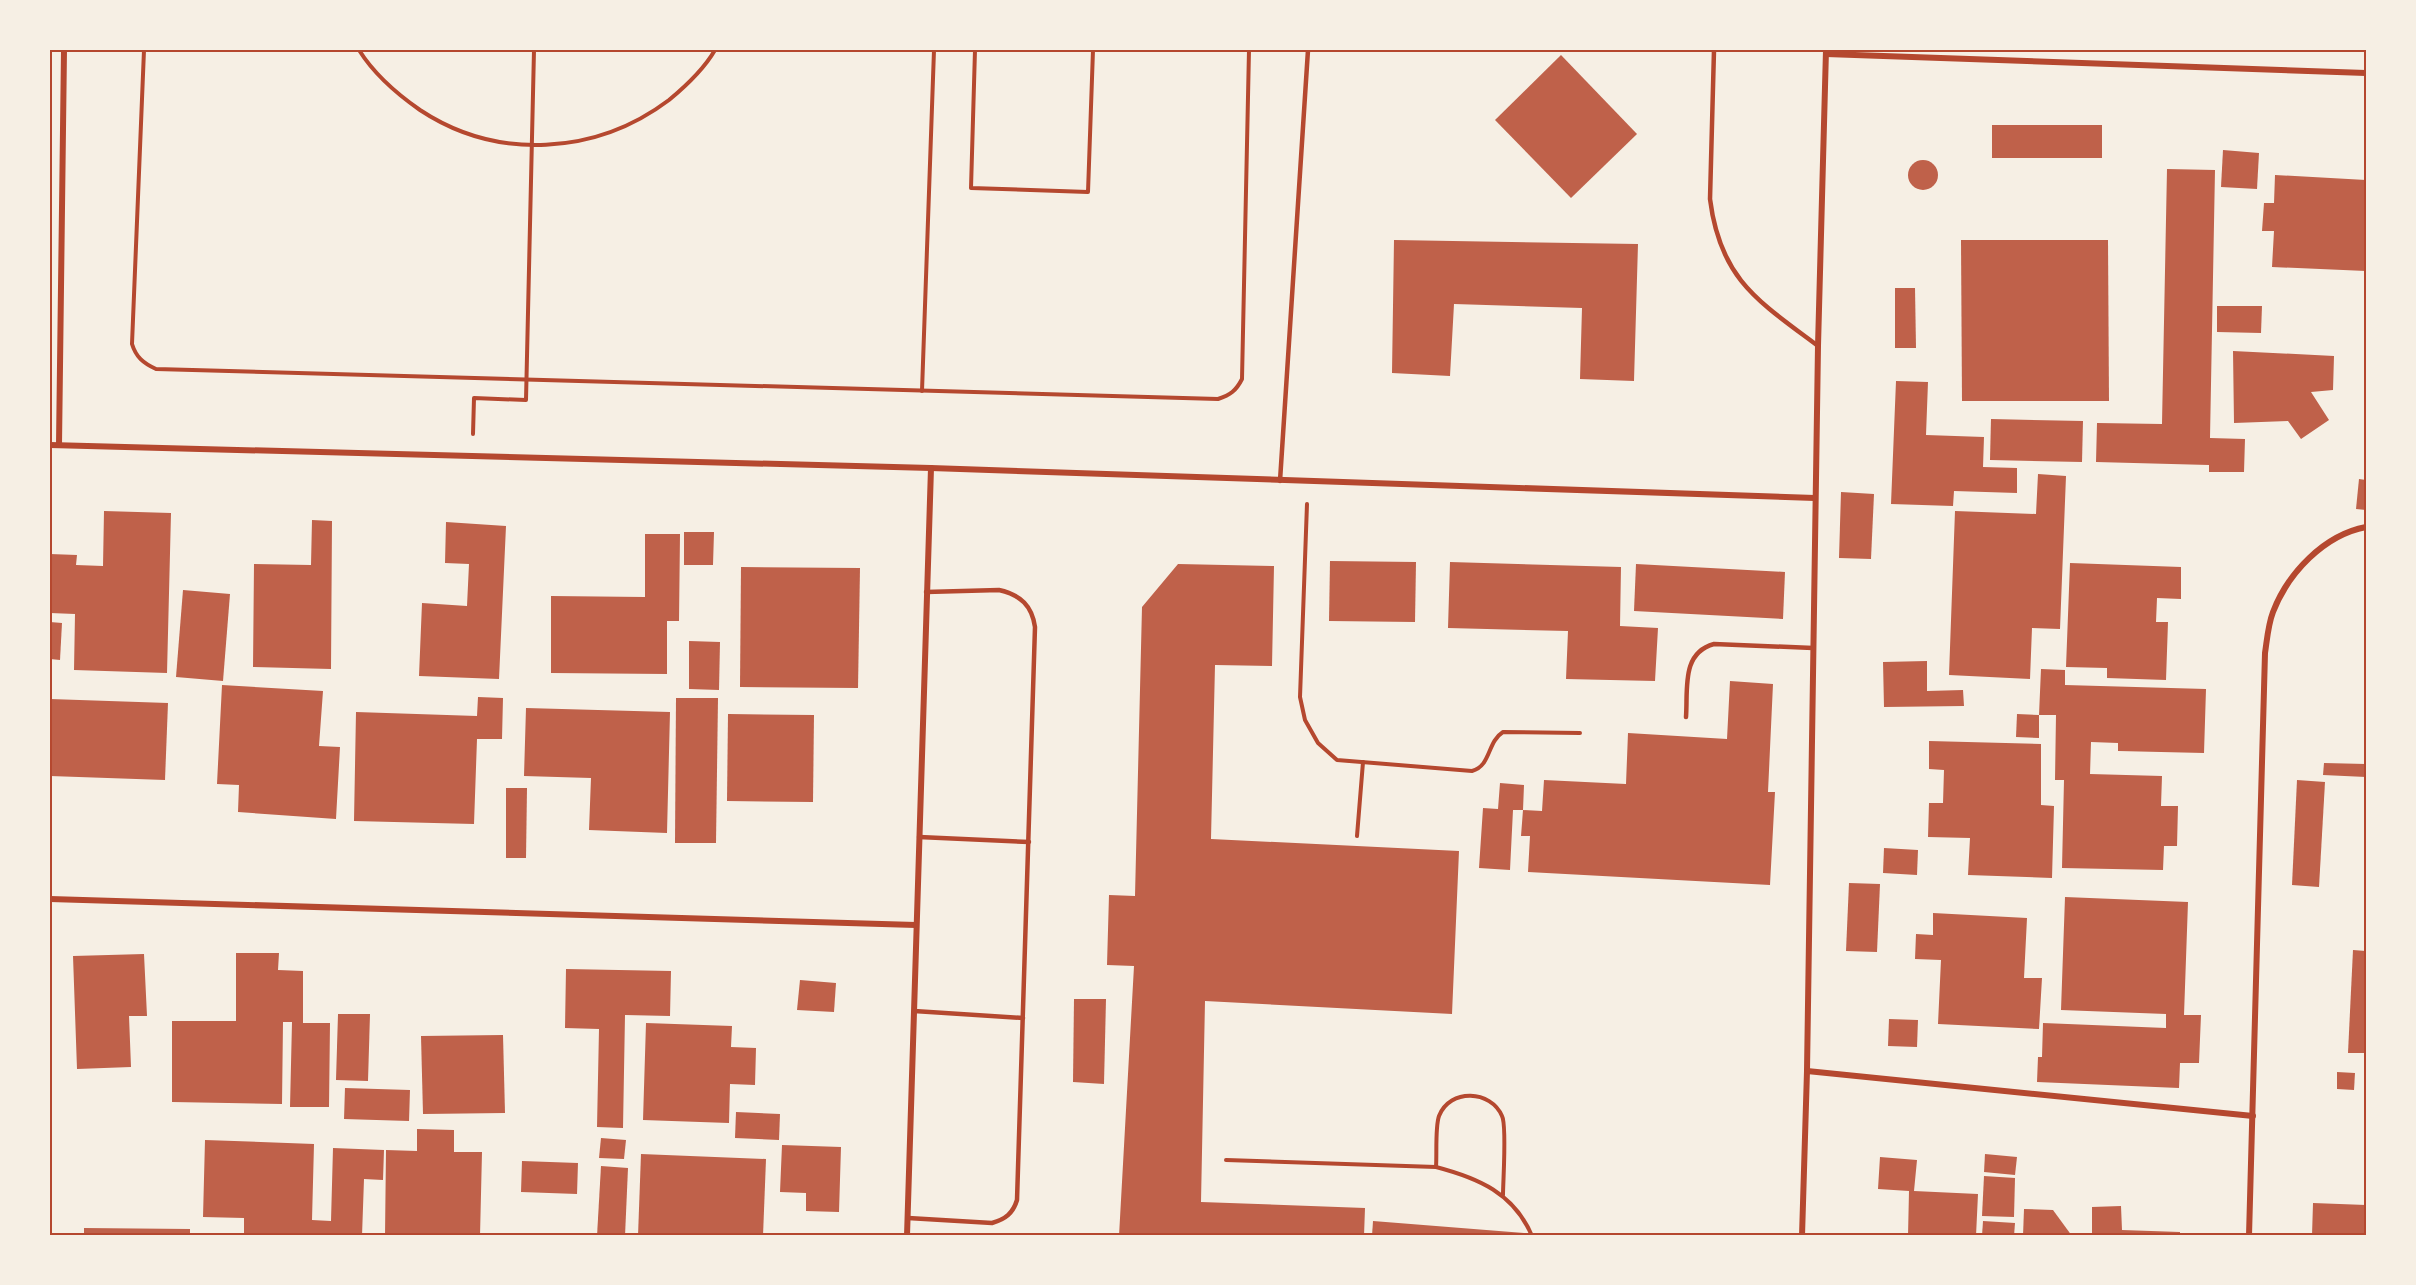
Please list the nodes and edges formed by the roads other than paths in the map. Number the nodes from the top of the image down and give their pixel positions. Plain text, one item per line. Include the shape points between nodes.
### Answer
1 (64, 50) edge
2 (1308, 50) edge
3 (1714, 50) edge
4 (1826, 52) edge
5 (2367, 73) edge
6 (1818, 346) junction
7 (50, 445) edge
8 (59, 445) junction
9 (931, 468) junction
10 (1280, 481) junction
11 (1815, 498) junction
12 (2367, 527) edge
13 (926, 592) junction
14 (1813, 648) junction
15 (1686, 717) dead end
16 (919, 837) junction
17 (1029, 842) junction
18 (50, 899) edge
19 (916, 925) junction
20 (914, 1011) junction
21 (1023, 1018) junction
22 (1807, 1071) junction
23 (2253, 1116) junction
24 (908, 1218) junction
25 (907, 1236) edge
26 (1802, 1236) edge
27 (2249, 1236) edge

1 - 8 street
2 - 10 lane
3 - 6 lane via 1710,199 1720,246 1745,287
4 - 5 street
4 - 6 street
6 - 11 street
7 - 8 street
8 - 9 street
9 - 10 street
9 - 13 street
10 - 11 street
11 - 14 street
12 - 23 street via 2321,548 2292,576 2272,613 2265,653
13 - 16 street
13 - 17 lane via 1011,592 1029,606 1034,616
14 - 15 lane via 1705,646 1689,665
14 - 22 street
16 - 17 lane
16 - 19 street
17 - 21 lane
18 - 19 street
19 - 20 street
20 - 21 lane
20 - 24 street
21 - 24 lane via 1014,1208 1001,1221 992,1223
22 - 23 street
22 - 26 street
23 - 27 street
24 - 25 street

